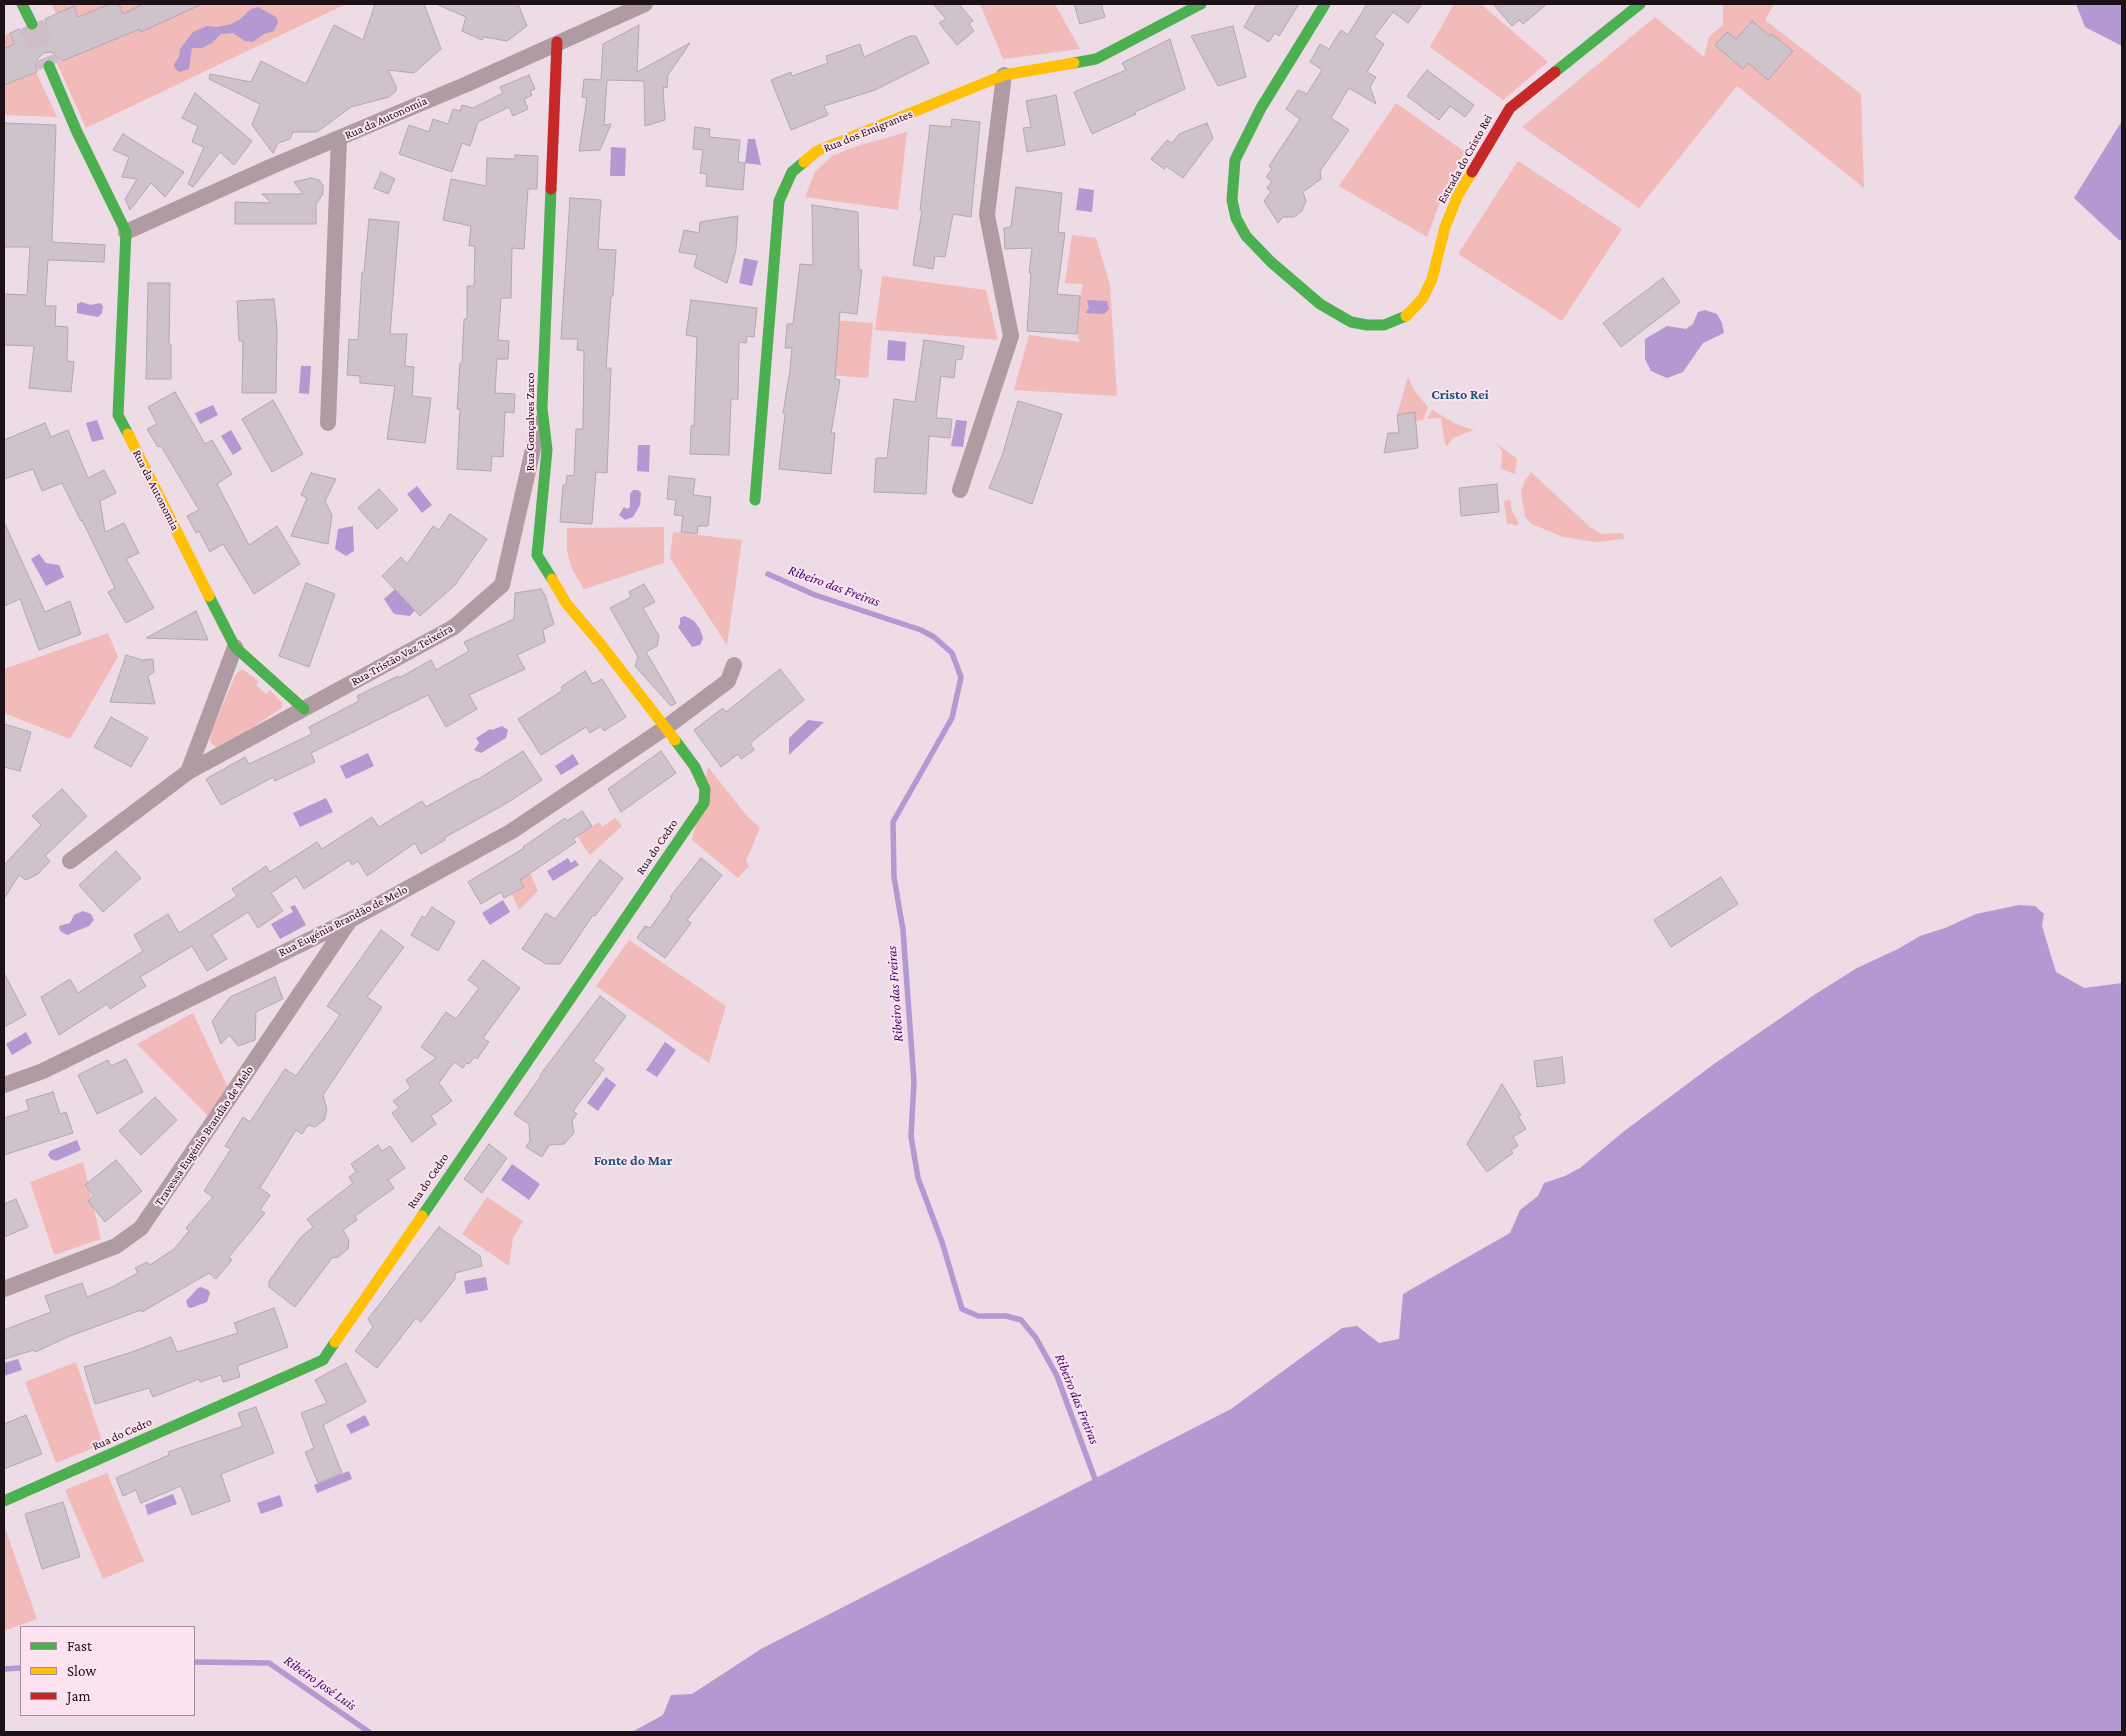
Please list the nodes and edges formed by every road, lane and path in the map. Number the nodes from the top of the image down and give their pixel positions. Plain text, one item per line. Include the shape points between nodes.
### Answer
1 (22, 4) edge
2 (645, 4) edge
3 (1201, 4) edge
4 (1325, 4) edge
5 (1640, 4) edge
6 (32, 24) tunnel mouth
7 (557, 42) junction
8 (50, 66) tunnel mouth
9 (1004, 75) junction
10 (339, 139) junction
11 (126, 232) junction
12 (542, 408) junction
13 (328, 423) dead end
14 (960, 490) dead end
15 (755, 500) dead end
16 (235, 646) junction
17 (734, 665) dead end
18 (304, 709) junction
19 (665, 728) junction
20 (188, 772) junction
21 (70, 861) dead end
22 (352, 919) junction
23 (4, 1085) edge
24 (4, 1288) edge
25 (4, 1501) edge

1 - 6 street
2 - 7 street, Rua da Autonomia
3 - 9 street, Rua dos Emigrantes via 1096,59
4 - 5 street, Estrada do Cristo Rei via 1244,141 1235,160 1232,200 1236,218 1246,236 1271,262 1320,304 1351,322 1367,325 1384,325 1400,320 1410,314 1423,298 1432,279 1444,227 1458,195 1510,108
7 - 10 street, Rua da Autonomia
7 - 12 street, Rua Gonçalves Zarco
8 - 11 street, Rua da Autonomia via 77,132
9 - 14 street via 987,215 1011,336
9 - 15 street, Rua dos Emigrantes via 817,151 792,172 779,201
10 - 11 street, Rua da Autonomia
10 - 13 street
11 - 16 street, Rua da Autonomia via 118,414
12 - 18 street, Rua Tristão Vaz Teixeira via 502,586 454,626
12 - 19 street, Rua Gonçalves Zarco via 546,450 537,555 566,603
16 - 18 street, Rua da Autonomia
16 - 20 street
17 - 19 street via 728,681
18 - 20 street, Rua Tristão Vaz Teixeira
19 - 22 street, Rua Eugénia Brandão de Melo via 512,831
19 - 25 street, Rua do Cedro via 695,767 705,789 704,803 322,1360
20 - 21 street, Rua Tristão Vaz Teixeira
22 - 23 street, Rua Eugénia Brandão de Melo via 43,1071
22 - 24 street, Travessa Eugénio Brandão de Melo via 141,1228 116,1246

